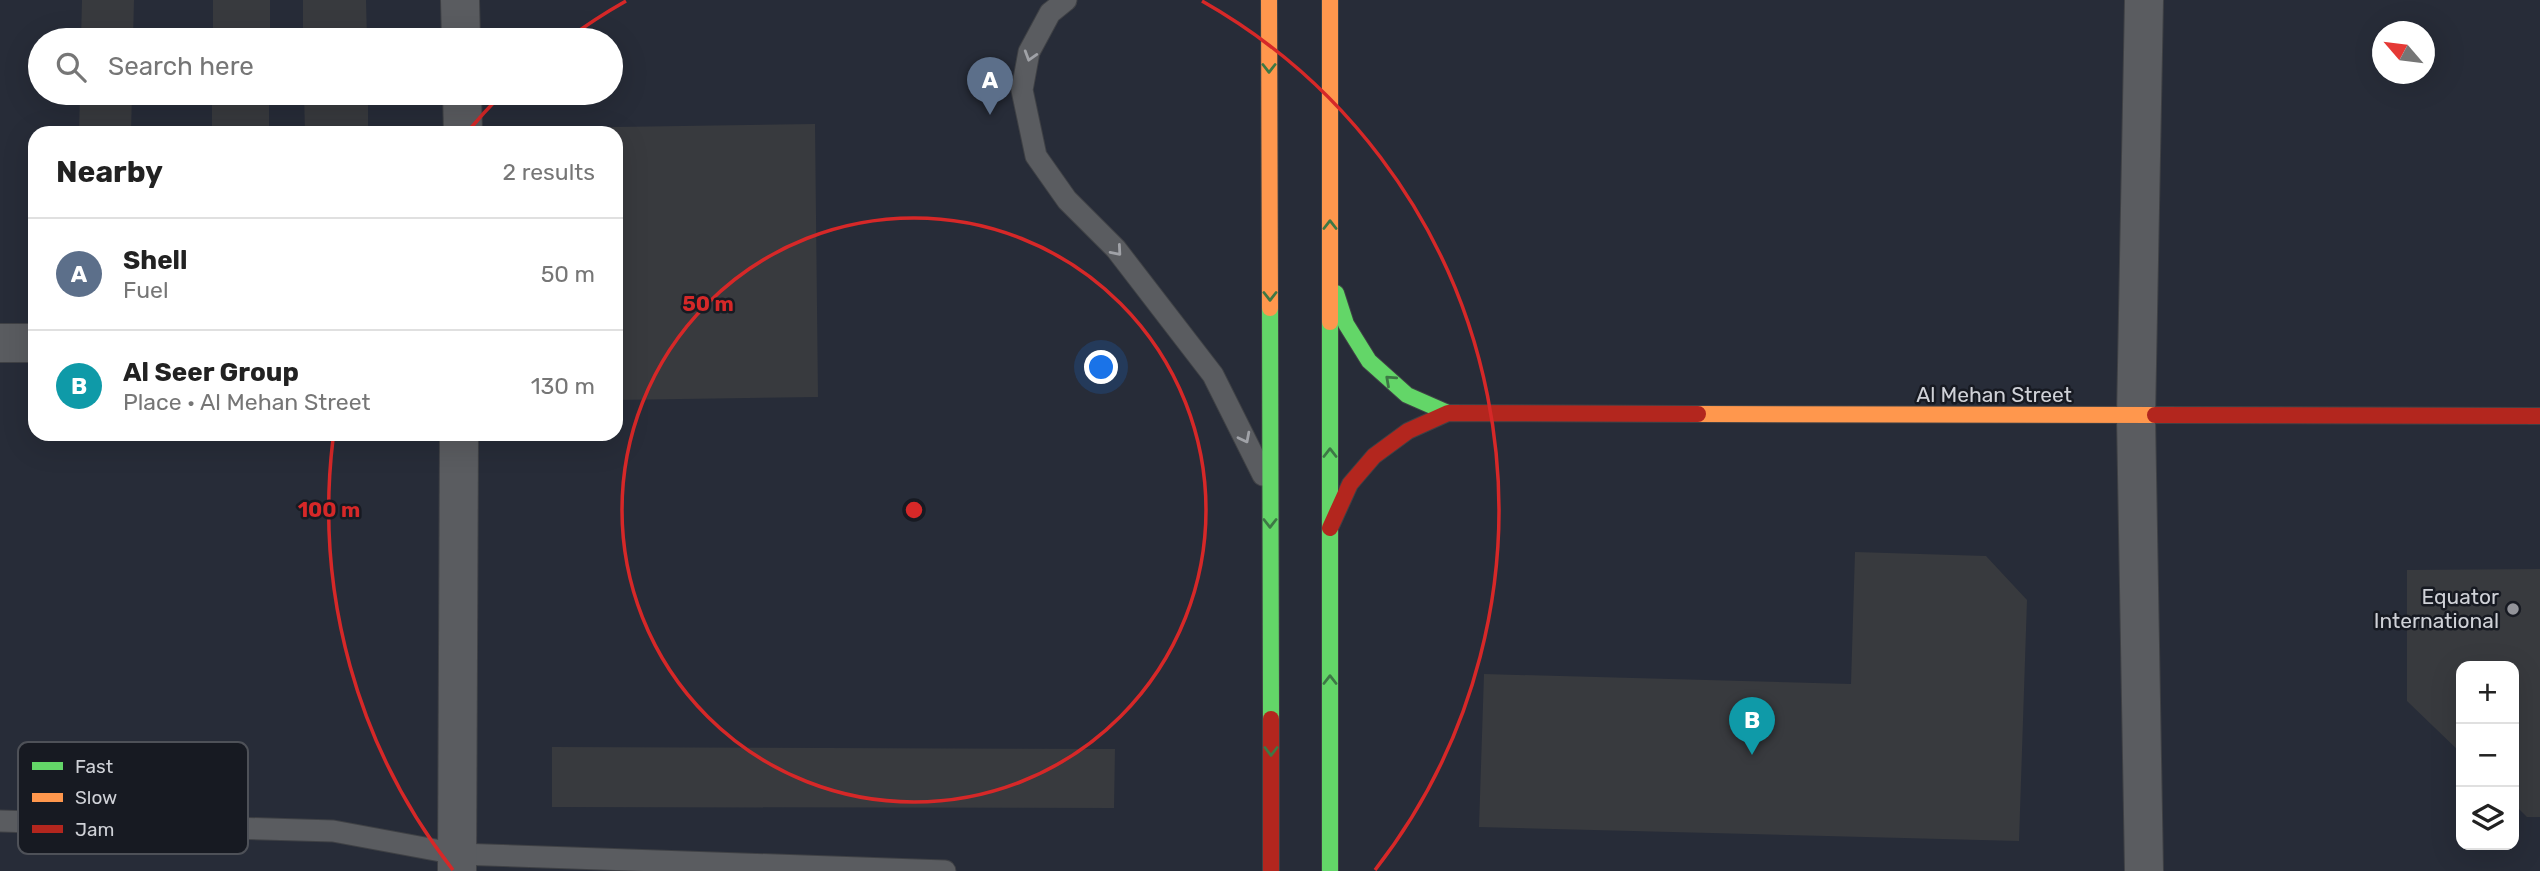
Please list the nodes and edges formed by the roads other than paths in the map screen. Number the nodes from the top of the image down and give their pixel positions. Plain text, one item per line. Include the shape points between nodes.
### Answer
1 (460, 0) edge
2 (1066, 0) edge
3 (1269, 0) edge
4 (1330, 0) edge
5 (2144, 0) edge
6 (461, 28) edge
7 (462, 105) edge
8 (463, 126) edge
9 (1330, 274) junction
10 (0, 343) edge
11 (28, 343) edge
12 (1448, 413) junction
13 (2540, 416) edge
14 (2136, 417) junction
15 (458, 441) edge
16 (1270, 489) junction
17 (1330, 528) junction
18 (0, 821) edge
19 (18, 822) edge
20 (248, 828) edge
21 (457, 862) edge
22 (945, 871) edge
23 (1271, 871) edge
24 (1330, 871) edge
25 (2144, 871) edge

1 - 6 street
2 -> 16 lane via 1049,13 1029,52 1022,90 1036,156 1067,200 1116,249 1213,375
3 -> 16 street
9 -> 4 street
5 - 14 street
7 - 8 street
12 -> 9 street via 1407,395 1368,361 1346,324
17 -> 9 street
10 - 11 street
12 - 14 street, Al Mehan Street
12 - 17 street via 1415,425 1382,448 1353,479
13 - 14 street, Al Mehan Street
14 - 25 street
15 - 21 street
16 -> 23 street
24 -> 17 street
18 - 19 lane
20 - 21 lane via 333,831
21 - 22 lane

